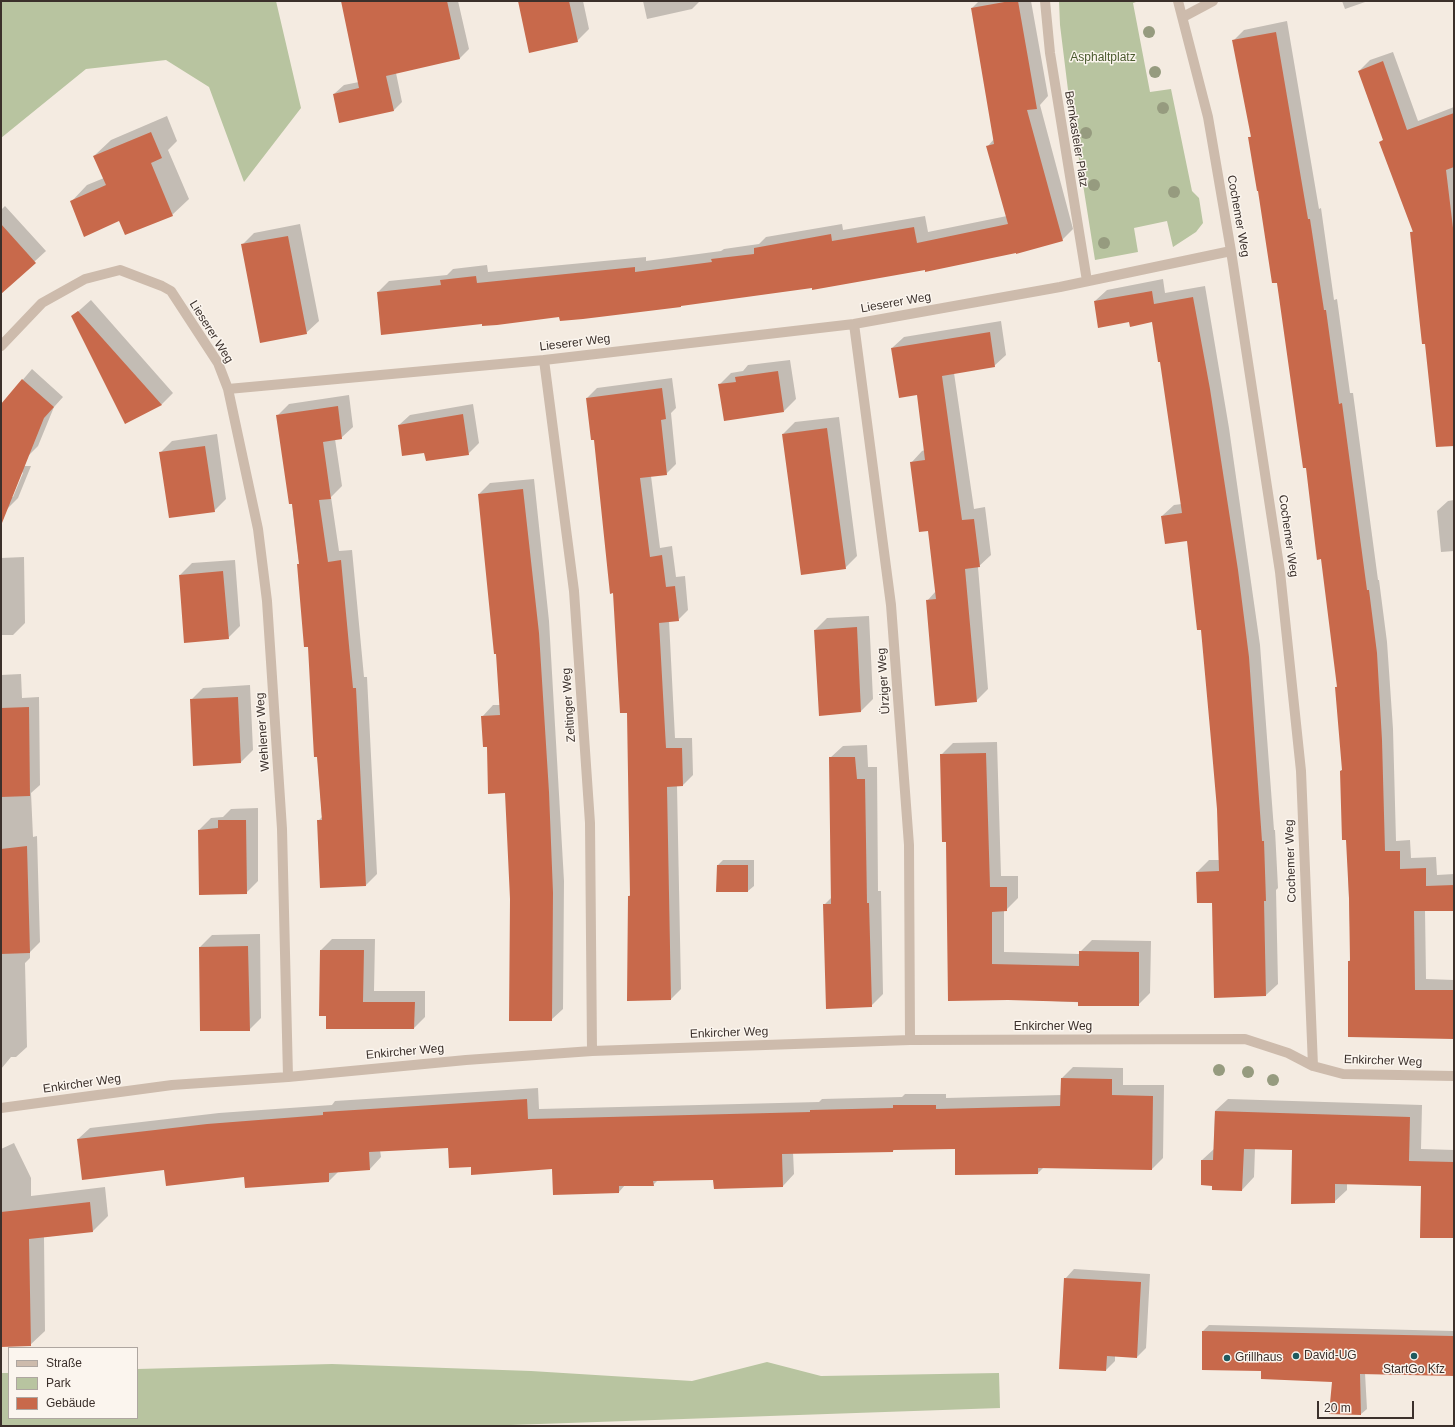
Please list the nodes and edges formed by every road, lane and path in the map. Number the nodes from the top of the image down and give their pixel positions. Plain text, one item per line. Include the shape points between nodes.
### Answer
1 (1045, 1) edge
2 (1178, 1) edge
3 (1213, 1) edge
4 (1184, 17) junction
5 (1231, 251) junction
6 (1087, 281) junction
7 (854, 324) junction
8 (1, 346) edge
9 (544, 360) junction
10 (228, 389) junction
11 (910, 1040) junction
12 (592, 1051) junction
13 (1313, 1066) junction
14 (1454, 1076) edge
15 (288, 1077) junction
16 (1, 1108) edge

1 - 6 street, Bernkasteler Platz via 1057,104
2 - 4 street
3 - 4 street
4 - 5 street, Cochemer Weg via 1208,117
5 - 6 street, Lieserer Weg
5 - 13 street, Cochemer Weg via 1280,572 1294,695 1301,771
6 - 7 street, Lieserer Weg
7 - 9 street, Lieserer Weg
7 - 11 street, Ürziger Weg via 891,605 909,845
8 - 10 street, Lieserer Weg via 42,303 85,279 120,270 171,291 218,363
9 - 10 street, Lieserer Weg
9 - 12 street, Zeltinger Weg via 574,599 590,823
10 - 15 street, Wehlener Weg via 258,529 268,601 282,829
11 - 12 street, Enkircher Weg
11 - 13 street, Enkircher Weg via 1245,1039 1288,1053
12 - 15 street, Enkircher Weg
13 - 14 street, Enkircher Weg via 1343,1074
15 - 16 street, Enkircher Weg via 172,1085

